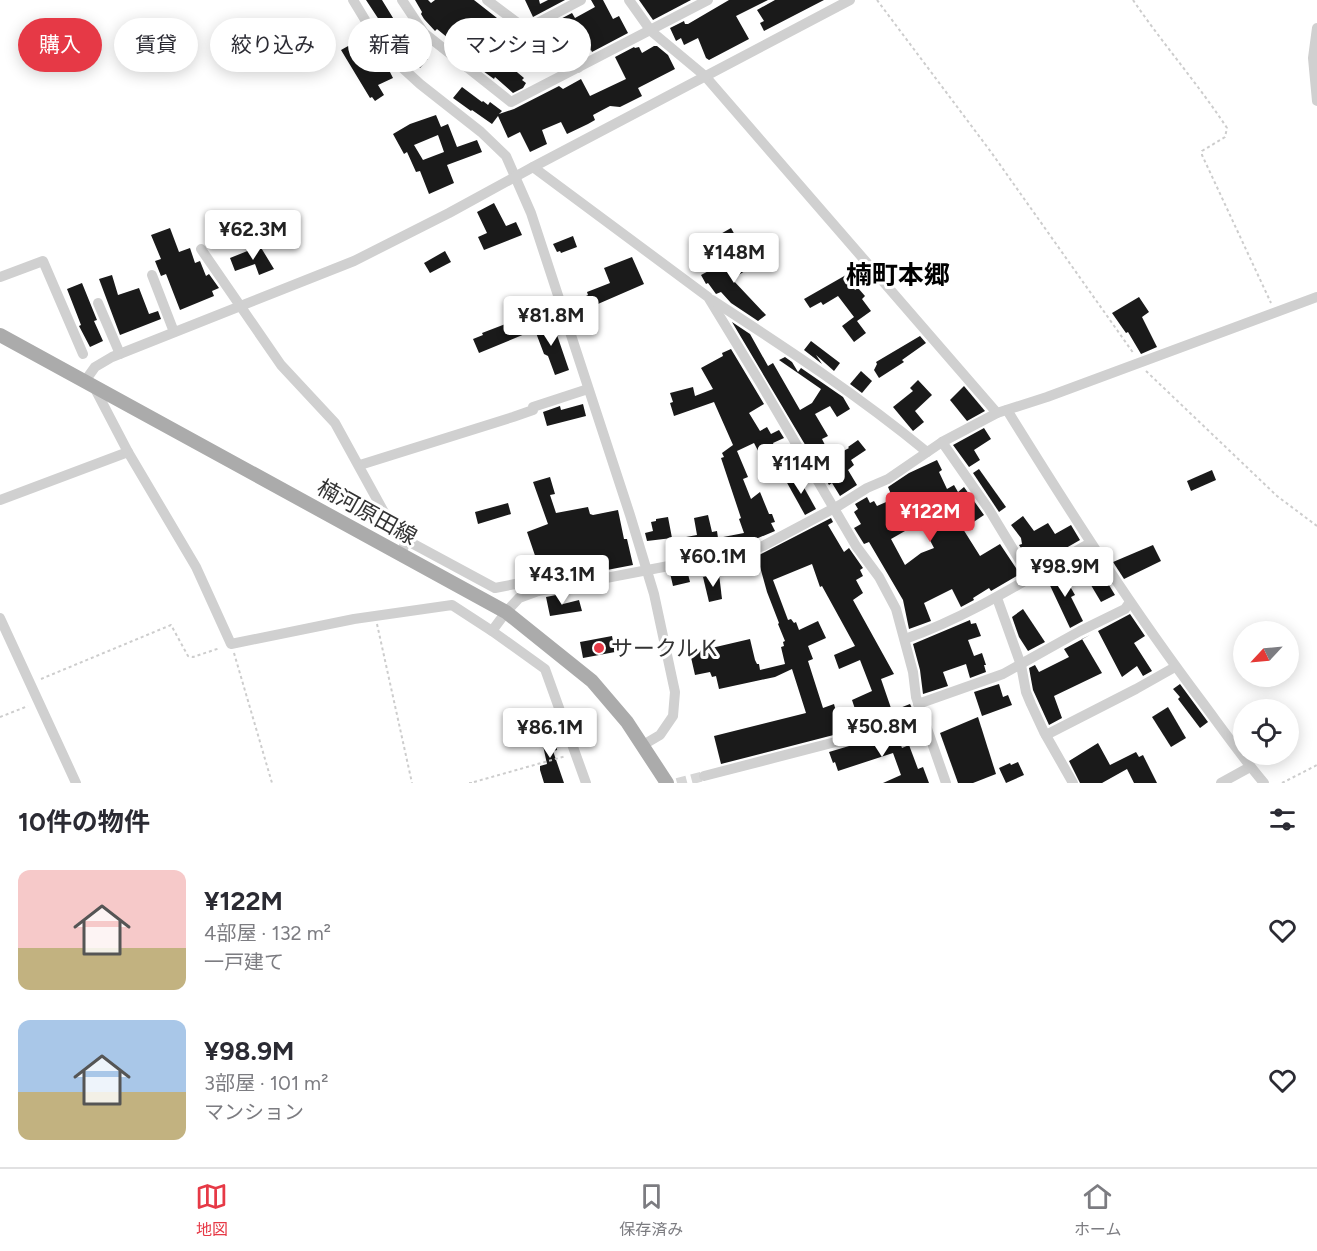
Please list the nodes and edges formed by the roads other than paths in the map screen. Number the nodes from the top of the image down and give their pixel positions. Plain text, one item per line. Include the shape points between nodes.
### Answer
1 (353, 0) edge
2 (402, 0) edge
3 (487, 0) edge
4 (581, 0) edge
5 (629, 0) edge
6 (708, 0) edge
7 (850, 0) edge
8 (512, 18) edge
9 (546, 18) edge
10 (1317, 28) edge
11 (651, 31) junction
12 (444, 49) edge
13 (591, 61) edge
14 (473, 72) edge
15 (570, 72) edge
16 (705, 76) junction
17 (1317, 100) edge
18 (533, 167) junction
19 (516, 177) junction
20 (201, 249) dead end
21 (152, 275) dead end
22 (0, 277) edge
23 (708, 297) junction
24 (1317, 297) edge
25 (98, 303) dead end
26 (241, 305) junction
27 (174, 332) junction
28 (0, 334) edge
29 (83, 354) dead end
30 (120, 354) junction
31 (89, 383) junction
32 (588, 389) junction
33 (1002, 412) junction
34 (942, 442) junction
35 (128, 452) junction
36 (927, 452) junction
37 (360, 465) junction
38 (0, 500) edge
39 (834, 507) junction
40 (406, 540) junction
41 (1090, 543) junction
42 (401, 555) junction
43 (648, 569) junction
44 (1030, 577) junction
45 (538, 591) junction
46 (997, 598) junction
47 (1131, 602) junction
48 (506, 612) junction
49 (0, 618) edge
50 (492, 632) junction
51 (905, 639) junction
52 (1021, 665) junction
53 (1175, 667) junction
54 (920, 710) junction
55 (1046, 735) junction
56 (644, 745) junction
57 (1251, 767) junction
58 (704, 776) tunnel mouth
59 (76, 783) edge
60 (586, 783) edge
61 (668, 783) edge
62 (946, 783) edge
63 (1072, 783) edge
64 (1221, 783) edge
65 (1264, 783) edge

1 - 19 street via 384,51 481,132 506,156
2 - 12 street via 424,33
3 - 8 street
4 - 9 street
5 - 11 street
6 - 11 street
7 - 16 street
10 - 17 street via 1312,58
11 - 13 street
11 - 16 street
14 - 15 street via 511,102
16 - 18 street
16 - 33 street
18 - 19 street
18 - 23 street
19 - 26 street via 354,261
19 - 32 street
20 - 26 street
21 - 27 street
22 - 29 street via 43,261
23 - 36 street via 833,379
23 - 39 street
24 - 33 street
25 - 30 street
26 - 27 street
26 - 37 street via 281,366 335,423
27 - 30 street
28 - 31 main road, 楠河原田線
30 - 31 street via 95,367
31 - 35 street
31 - 42 main road, 楠河原田線
32 - 37 street
32 - 43 street
33 - 34 street
33 - 41 street
34 - 36 street
34 - 44 street
35 - 38 street
35 - 50 street via 195,567 231,644 354,619 452,605
36 - 39 street via 888,479
37 - 40 street via 396,534
39 - 43 street via 763,546
39 - 51 street via 888,593
40 - 42 street
40 - 45 street via 495,588 536,580
41 - 44 street
41 - 47 street
42 - 48 main road, 楠河原田線
43 - 45 street
43 - 56 street via 675,692 673,716 660,735
44 - 46 street
45 - 48 street via 519,598
46 - 51 street
46 - 52 street
47 - 52 street via 1125,609
47 - 53 street
48 - 50 street
48 - 56 main road, 楠河原田線 via 592,681
49 - 59 street
50 - 60 street via 545,669
51 - 54 street
52 - 54 street
52 - 55 street via 1026,692
53 - 55 street
53 - 57 street
54 - 58 street via 882,730
54 - 62 street
55 - 63 street
56 - 61 main road, 楠河原田線
57 - 64 street
57 - 65 street

